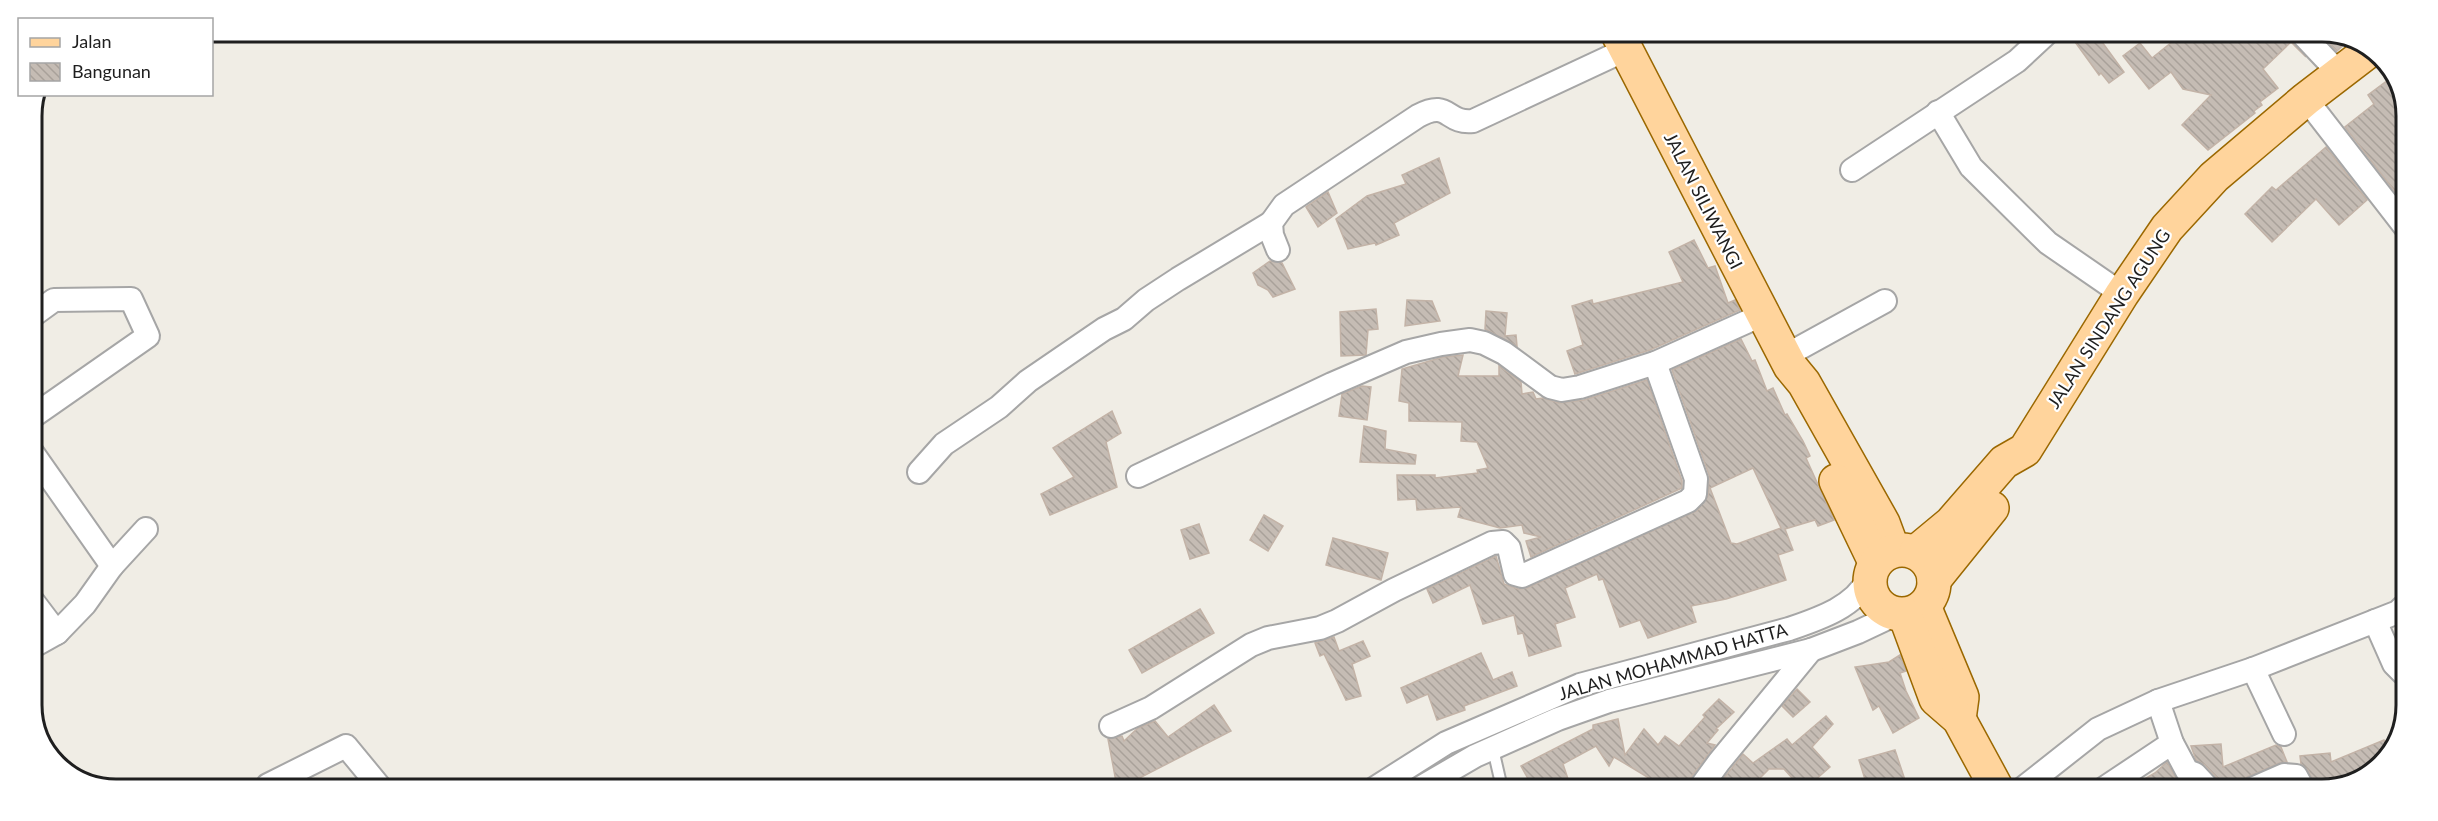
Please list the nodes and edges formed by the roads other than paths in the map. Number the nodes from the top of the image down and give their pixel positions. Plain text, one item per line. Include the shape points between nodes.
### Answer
1 (1622, 42) edge
2 (2037, 42) edge
3 (2310, 42) edge
4 (2364, 55) edge
5 (2340, 74) junction
6 (2306, 99) junction
7 (1938, 112) junction
8 (1852, 170) dead end
9 (2396, 215) edge
10 (1271, 222) junction
11 (1278, 250) dead end
12 (2122, 294) junction
13 (1885, 301) dead end
14 (42, 309) edge
15 (1762, 315) junction
16 (1787, 361) junction
17 (1655, 363) junction
18 (42, 410) edge
19 (2025, 450) junction
20 (42, 466) edge
21 (919, 472) dead end
22 (1138, 476) dead end
23 (146, 529) dead end
24 (1888, 561) junction
25 (112, 566) junction
26 (1914, 604) junction
27 (42, 613) edge
28 (2396, 613) edge
29 (2375, 621) junction
30 (57, 633) junction
31 (42, 641) edge
32 (1812, 650) junction
33 (2396, 666) edge
34 (2253, 669) junction
35 (2158, 701) junction
36 (1487, 725) junction
37 (1111, 726) dead end
38 (2284, 734) dead end
39 (2172, 743) junction
40 (1493, 749) junction
41 (282, 779) edge
42 (373, 779) edge
43 (1389, 779) edge
44 (1447, 779) edge
45 (1501, 779) edge
46 (1707, 779) edge
47 (1992, 779) edge
48 (2035, 779) edge
49 (2118, 779) edge
50 (2200, 779) edge
51 (2275, 779) edge
52 (2298, 779) edge

1 - 10 street via 1473,121 1460,121 1438,108 1430,110 1284,206
1 - 15 main road, JALAN SILIWANGI
2 - 7 street via 2017,61
3 - 5 street
4 - 5 main road, JALAN SINDANG AGUNG
5 - 6 main road, JALAN SINDANG AGUNG
6 - 9 street
6 - 12 main road, JALAN SINDANG AGUNG via 2214,177 2167,228
7 - 8 street
7 - 12 street via 1971,167 2048,243
10 - 11 street
10 - 21 street via 1028,381 999,407 944,444
12 - 19 main road, JALAN SINDANG AGUNG
13 - 16 street
14 - 18 street via 54,300 131,299 148,336
15 - 16 main road, JALAN SILIWANGI
15 - 17 street
16 - 24 main road, JALAN SILIWANGI via 1804,382 1877,513
17 - 22 street via 1562,390 1550,387 1484,343 1470,340 1441,344 1406,352 1342,379
17 - 37 street via 1696,479 1695,494 1688,501 1522,576 1515,574 1509,548 1503,542 1491,543 1329,625 1251,645 1151,708
19 - 24 main road, JALAN SINDANG AGUNG via 2004,462 1951,524
19 - 26 main road via 2019,474
20 - 25 street
23 - 25 street
24 - 26 main road via 1875,601
24 - 26 main road via 1929,563
24 - 36 street, JALAN MOHAMMAD HATTA via 1862,591 1822,617 1580,685
25 - 30 street via 85,604
26 - 32 street, JALAN MOHAMMAD HATTA
26 - 47 main road via 1936,699 1959,719
27 - 30 street
28 - 29 street
29 - 33 street
29 - 34 street
30 - 31 street
32 - 40 street, JALAN MOHAMMAD HATTA via 1609,701
32 - 46 street
34 - 35 street
34 - 38 street
35 - 39 street
35 - 48 street via 2098,729
36 - 40 street
36 - 43 street, JALAN MOHAMMAD HATTA via 1446,743
39 - 49 street
39 - 50 street via 2187,771
40 - 44 street, JALAN MOHAMMAD HATTA via 1475,756
40 - 45 lane
41 - 42 street via 346,746
51 - 52 street via 2284,775

